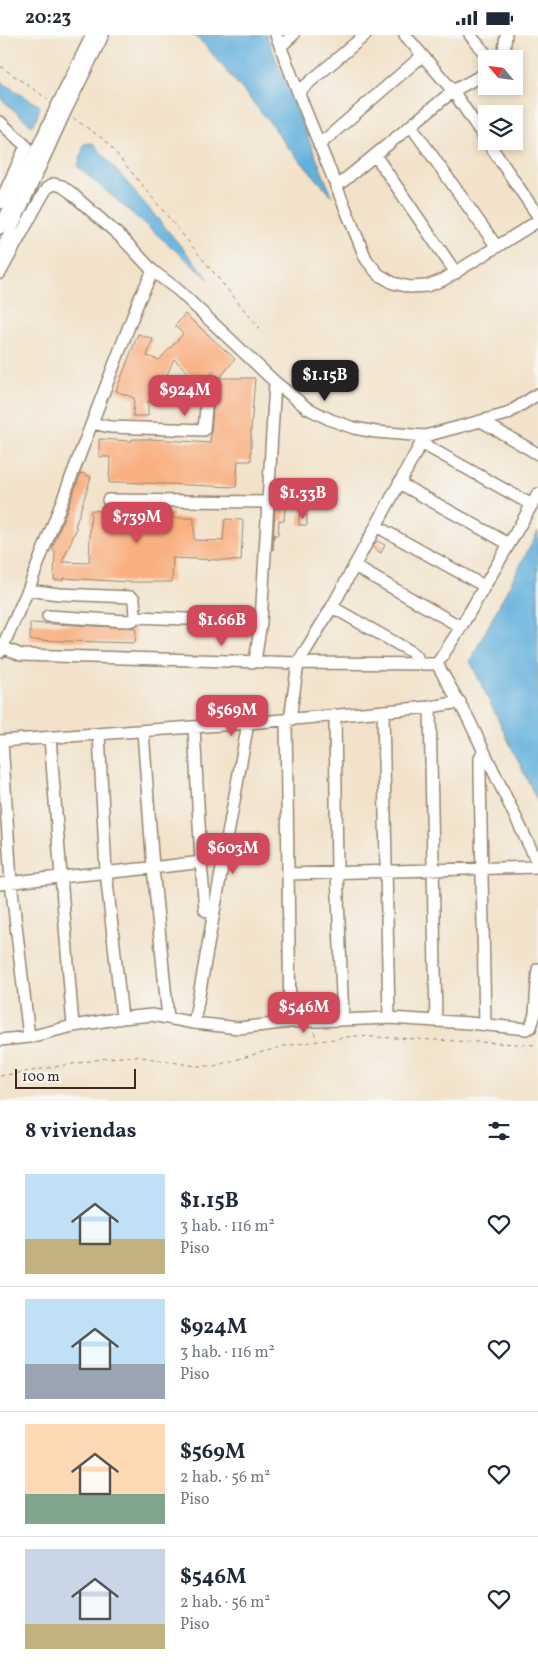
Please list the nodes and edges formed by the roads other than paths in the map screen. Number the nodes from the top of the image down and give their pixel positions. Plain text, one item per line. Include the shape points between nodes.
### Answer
1 (92, 35) edge
2 (103, 35) edge
3 (293, 35) edge
4 (365, 35) edge
5 (405, 35) edge
6 (470, 35) edge
7 (506, 35) edge
8 (279, 41) edge
9 (482, 50) edge
10 (504, 50) edge
11 (422, 55) junction
12 (478, 78) edge
13 (454, 91) junction
14 (298, 92) junction
15 (61, 109) junction
16 (0, 122) edge
17 (411, 126) junction
18 (478, 127) edge
19 (319, 145) junction
20 (493, 150) edge
21 (375, 155) junction
22 (336, 187) junction
23 (0, 203) edge
24 (538, 216) edge
25 (538, 221) edge
26 (0, 228) edge
27 (497, 247) junction
28 (0, 254) edge
29 (153, 271) junction
30 (0, 273) edge
31 (456, 273) junction
32 (275, 382) junction
33 (538, 393) edge
34 (208, 396) dead end
35 (481, 421) junction
36 (92, 423) junction
37 (423, 439) junction
38 (538, 453) edge
39 (399, 483) junction
40 (538, 494) edge
41 (108, 500) dead end
42 (268, 502) junction
43 (532, 505) junction
44 (376, 526) junction
45 (509, 544) junction
46 (354, 566) junction
47 (484, 587) junction
48 (28, 590) junction
49 (69, 595) junction
50 (332, 607) junction
51 (48, 615) dead end
52 (68, 617) junction
53 (135, 617) junction
54 (261, 622) junction
55 (461, 627) junction
56 (1, 648) edge
57 (255, 661) junction
58 (298, 663) junction
59 (416, 663) junction
60 (437, 663) junction
61 (460, 702) junction
62 (430, 707) junction
63 (383, 711) junction
64 (336, 715) junction
65 (288, 720) junction
66 (248, 723) junction
67 (194, 727) junction
68 (143, 731) junction
69 (99, 734) junction
70 (50, 738) junction
71 (1, 741) edge
72 (483, 751) junction
73 (201, 862) junction
74 (538, 866) edge
75 (153, 868) junction
76 (433, 869) junction
77 (481, 869) junction
78 (385, 871) junction
79 (106, 872) junction
80 (337, 872) junction
81 (288, 874) junction
82 (60, 877) junction
83 (6, 883) edge
84 (213, 914) junction
85 (538, 969) edge
86 (122, 1018) junction
87 (168, 1018) junction
88 (389, 1018) junction
89 (343, 1020) junction
90 (290, 1021) junction
91 (436, 1021) junction
92 (194, 1023) junction
93 (485, 1025) junction
94 (73, 1026) junction
95 (29, 1037) junction
96 (0, 1041) edge

1 - 15 street
2 - 15 street
3 - 8 street
4 - 14 street
5 - 11 street
6 - 9 street
7 - 10 street
8 - 14 street
11 - 13 street
11 - 19 street
12 - 13 street
13 - 17 street
13 - 18 street
14 - 19 street
15 - 26 street
15 - 28 street
16 - 23 street via 26,146
17 - 21 street
17 - 27 street
19 - 22 street
20 - 24 street
21 - 22 street
21 - 31 street
22 - 31 street via 366,259 378,274 401,285 418,287 435,284
25 - 27 street
27 - 31 street
29 - 30 street via 70,192 54,184 42,196
29 - 32 street via 178,290
29 - 36 street
32 - 37 street via 307,407 354,428
32 - 42 street
33 - 35 street via 507,414
34 - 36 street via 204,430 110,427
35 - 37 street
35 - 38 street
36 - 48 street
37 - 39 street
37 - 43 street
39 - 44 street
39 - 45 street
40 - 43 street
41 - 42 street
42 - 54 street
43 - 45 street
44 - 46 street
44 - 47 street
45 - 47 street
46 - 50 street
46 - 55 street
47 - 55 street
48 - 49 street
48 - 56 street
49 - 52 street
49 - 53 street via 131,597 136,606
50 - 58 street
50 - 59 street via 410,651 417,657
51 - 52 street
52 - 53 street via 127,621
53 - 54 street
54 - 57 street
55 - 60 street
56 - 57 street via 21,655
57 - 58 street
58 - 59 street
58 - 65 street
59 - 60 street
60 - 61 street
61 - 62 street
61 - 72 street
62 - 63 street
62 - 76 street
63 - 64 street
63 - 78 street
64 - 65 street
64 - 80 street
65 - 66 street
65 - 81 street
66 - 67 street
66 - 84 street
67 - 68 street
67 - 73 street
68 - 69 street
68 - 75 street
69 - 70 street
69 - 79 street
70 - 71 street
70 - 82 street
71 - 83 street
72 - 74 street
72 - 77 street via 480,758
73 - 75 street
73 - 84 street via 205,910
74 - 77 street
75 - 79 street
75 - 87 street
76 - 77 street
76 - 78 street
76 - 91 street
77 - 93 street
78 - 80 street
78 - 88 street
79 - 82 street
79 - 86 street
80 - 81 street
80 - 89 street
81 - 90 street
82 - 83 street
82 - 94 street
83 - 95 street
84 - 92 street
85 - 93 street via 531,1027
86 - 87 street via 152,1015
86 - 94 street
87 - 92 street
88 - 89 street
88 - 91 street
89 - 90 street
90 - 92 street via 239,1027
91 - 93 street
94 - 95 street
95 - 96 street

